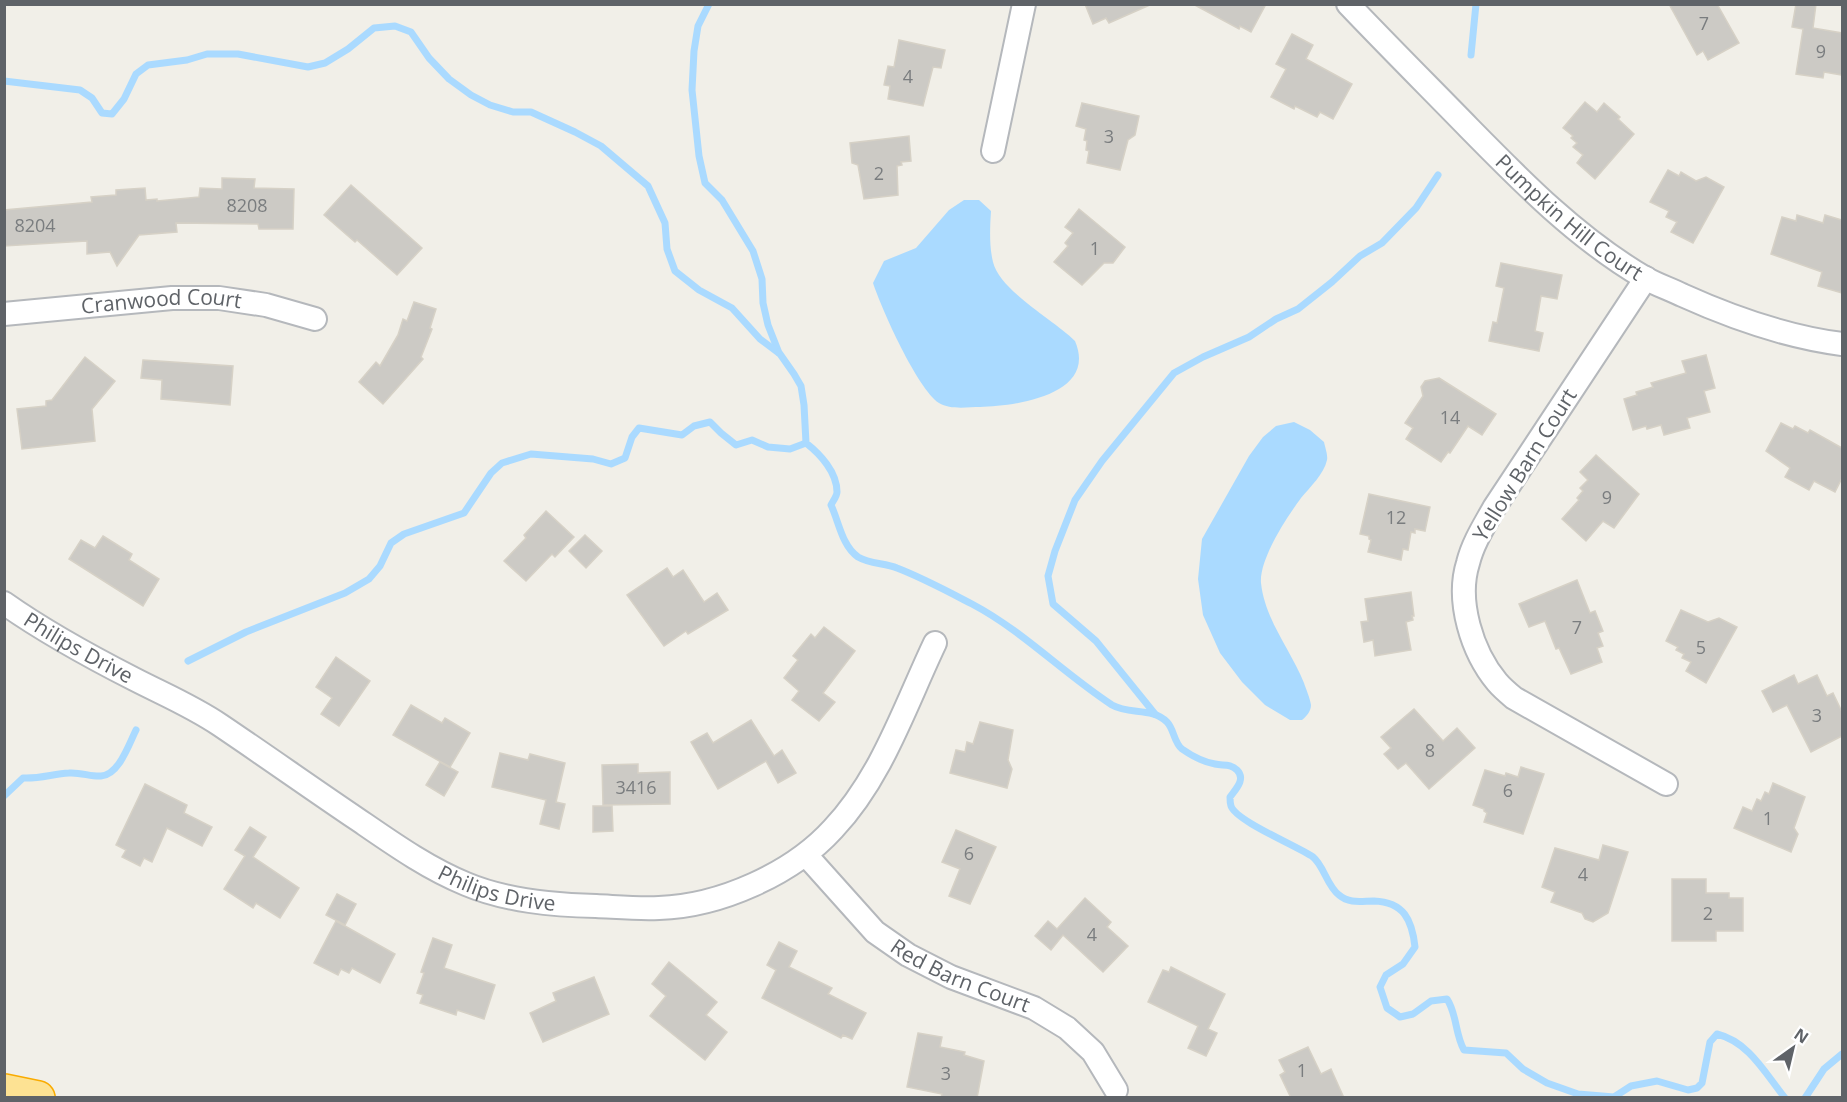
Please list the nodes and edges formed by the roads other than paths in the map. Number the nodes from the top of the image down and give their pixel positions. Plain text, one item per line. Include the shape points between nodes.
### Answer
1 (1024, 4) edge
2 (1348, 4) edge
3 (993, 151) dead end
4 (1646, 278) junction
5 (4, 314) edge
6 (315, 319) dead end
7 (1842, 344) edge
8 (4, 603) edge
9 (935, 643) dead end
10 (1666, 784) dead end
11 (806, 855) junction
12 (1116, 1090) dead end
13 (4, 1091) edge
14 (38, 1098) edge

1 - 3 street
2 - 4 street, Pumpkin Hill Court via 1546,204 1588,239
4 - 7 street, Pumpkin Hill Court via 1757,323 1812,340
4 - 10 street, Yellow Barn Court via 1485,524 1467,565 1464,595 1469,626 1481,658 1514,698
5 - 6 street, Cranwood Court via 171,298 219,298 266,304
8 - 11 street, Philips Drive via 75,648 193,708 391,842 467,885 504,896 569,906 660,908 708,901 768,879
9 - 11 street, Philips Drive via 874,774 833,830
11 - 12 street, Red Barn Court via 874,932 951,977 1034,1008 1067,1028 1093,1052
13 - 14 highway

